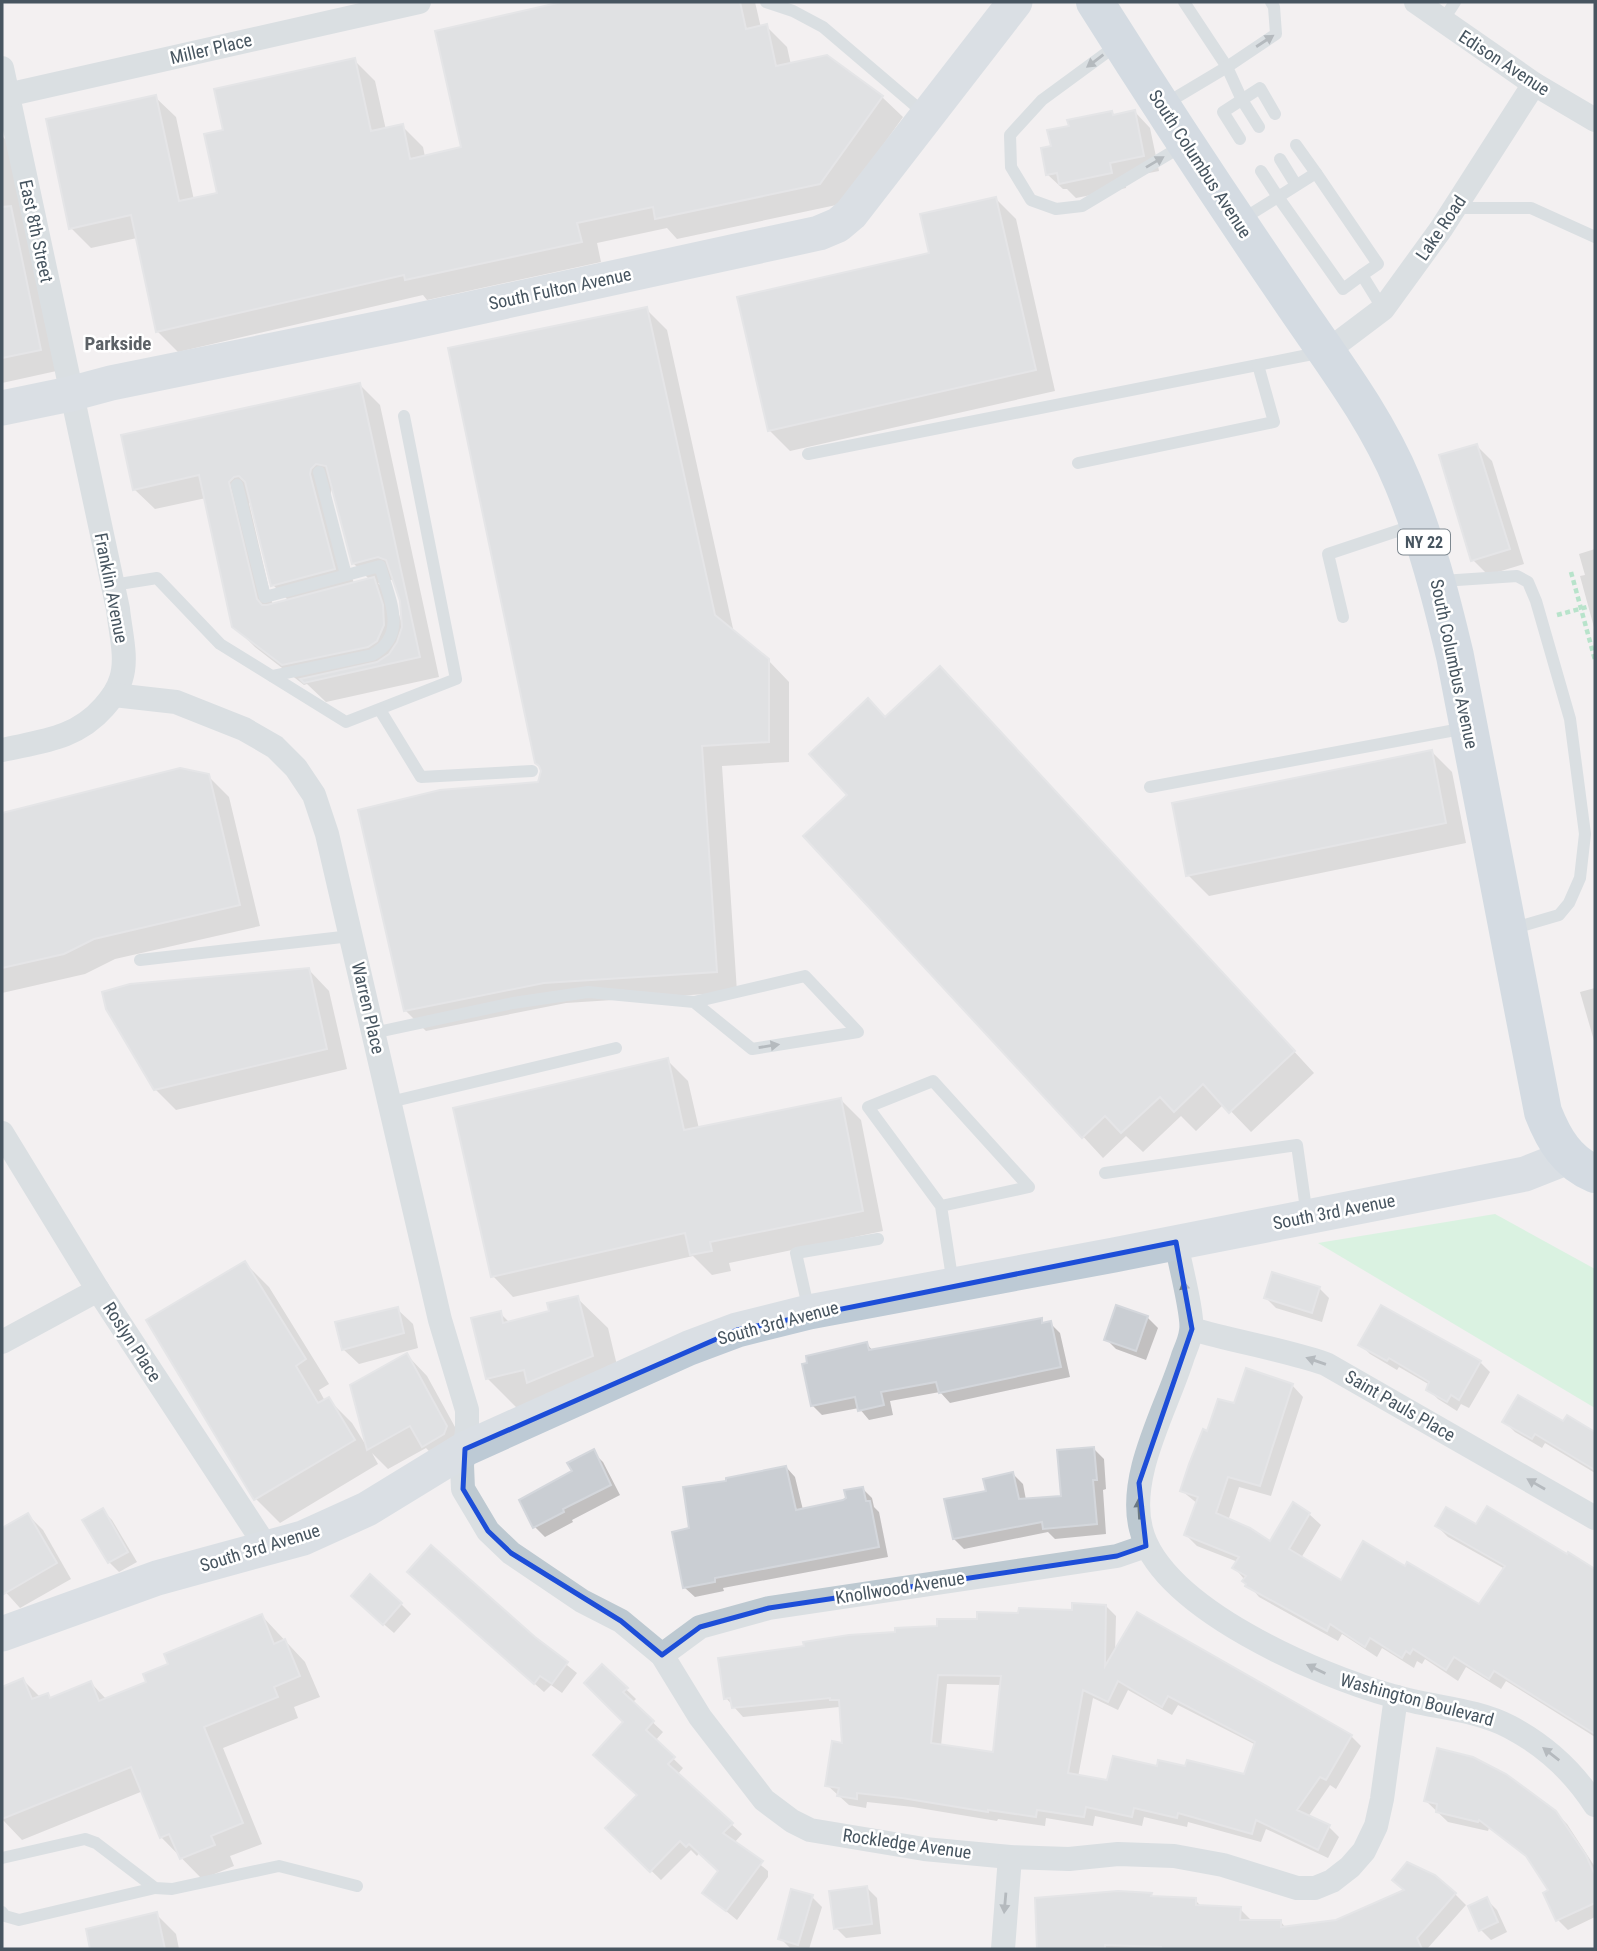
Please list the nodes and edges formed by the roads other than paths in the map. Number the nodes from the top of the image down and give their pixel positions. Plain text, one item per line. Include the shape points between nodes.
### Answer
1 (419, 2) edge
2 (766, 2) edge
3 (1015, 2) edge
4 (1095, 2) edge
5 (1184, 2) edge
6 (1271, 2) edge
7 (1416, 2) edge
8 (1449, 12) edge
9 (1120, 43) junction
10 (1227, 66) junction
11 (2, 68) edge
12 (1534, 84) junction
13 (4, 96) edge
14 (1242, 100) junction
15 (1161, 106) junction
16 (1275, 114) dead end
17 (928, 116) junction
18 (1595, 120) edge
19 (1259, 127) dead end
20 (1240, 139) dead end
21 (1186, 144) junction
22 (1296, 145) dead end
23 (1280, 159) dead end
24 (1261, 171) dead end
25 (1317, 173) junction
26 (1296, 185) junction
27 (1278, 197) junction
28 (1455, 208) junction
29 (1238, 222) junction
30 (1595, 237) edge
31 (1362, 275) junction
32 (1383, 309) junction
33 (1326, 352) junction
34 (1258, 365) junction
35 (70, 394) junction
36 (2, 408) edge
37 (404, 416) dead end
38 (808, 454) dead end
39 (1077, 463) dead end
40 (319, 472) dead end
41 (237, 485) dead end
42 (1418, 524) junction
43 (346, 575) junction
44 (1438, 581) junction
45 (113, 585) junction
46 (1343, 617) dead end
47 (272, 677) junction
48 (114, 695) junction
49 (380, 710) junction
50 (1468, 728) junction
51 (2, 750) edge
52 (532, 771) dead end
53 (1150, 787) dead end
54 (1507, 930) junction
55 (351, 936) junction
56 (140, 960) dead end
57 (694, 1002) junction
58 (373, 1033) junction
59 (616, 1048) dead end
60 (390, 1102) junction
61 (2, 1133) edge
62 (1582, 1166) edge
63 (1105, 1173) dead end
64 (941, 1206) junction
65 (1307, 1217) junction
66 (878, 1239) dead end
67 (1176, 1242) junction
68 (954, 1285) junction
69 (98, 1290) junction
70 (809, 1312) junction
71 (1192, 1329) junction
72 (2, 1342) edge
73 (465, 1449) junction
74 (1595, 1518) edge
75 (1146, 1546) junction
76 (267, 1548) junction
77 (2, 1634) edge
78 (662, 1655) junction
79 (1396, 1697) junction
80 (1595, 1805) edge
81 (1010, 1857) junction
82 (2, 1858) edge
83 (357, 1885) dead end
84 (155, 1888) junction
85 (2, 1912) edge
86 (1003, 1949) edge

1 - 13 street, Miller Place
2 - 17 lane via 823,27
3 - 17 street, South Fulton Avenue
4 - 9 main road, South Columbus Avenue / NY 22
5 - 10 lane
10 -> 6 lane via 1276,34
7 - 8 street, Edison Avenue
8 - 12 street, Edison Avenue
9 - 15 main road, South Columbus Avenue / NY 22
9 -> 21 lane via 1042,100 1010,135 1012,167 1031,200 1056,209 1082,206
10 - 14 lane
10 - 15 lane
11 - 13 street, East 8th Street
12 - 18 street, Edison Avenue
12 - 28 street, Lake Road
13 - 35 street, East 8th Street
14 - 16 lane via 1260,88
14 - 19 lane
14 - 20 lane via 1223,112
15 - 21 main road, South Columbus Avenue / NY 22
17 - 35 street, South Fulton Avenue via 851,214 819,233
21 - 29 main road, South Columbus Avenue / NY 22
22 - 25 lane
23 - 26 lane
24 - 27 lane
25 - 26 lane
25 - 31 lane via 1378,264
26 - 27 lane
27 - 29 lane
27 - 31 lane via 1343,289
28 - 30 lane via 1531,208
28 - 32 street, Lake Road
29 - 33 main road, South Columbus Avenue / NY 22
31 - 32 lane
32 - 33 street, Lake Road
33 - 34 lane
33 - 42 main road, South Columbus Avenue / NY 22 via 1387,448
34 - 38 lane
34 - 39 lane via 1274,422
35 - 36 street, South Fulton Avenue
35 - 45 street, Franklin Avenue
37 - 49 lane via 456,679
40 - 43 lane
41 - 43 lane via 265,597
42 - 44 main road, South Columbus Avenue / NY 22
42 - 46 lane via 1328,554
43 - 47 lane via 380,566 394,619 385,648 372,655
44 - 50 main road, South Columbus Avenue / NY 22
44 - 54 lane via 1517,576 1528,582 1570,719 1585,834 1580,878 1570,903 1559,915
45 - 47 lane via 157,578 220,644
45 - 48 street, Franklin Avenue via 124,658
47 - 49 lane via 346,722
48 - 51 street, Franklin Avenue via 88,724 63,736
48 - 55 street, Warren Place via 176,702 213,716 275,747 296,768 314,795 327,834
49 - 52 lane via 421,777
50 - 53 lane
50 - 54 main road, South Columbus Avenue / NY 22
54 - 62 main road, South Columbus Avenue / NY 22 via 1543,1112 1551,1133
55 - 56 lane
55 - 58 street, Warren Place
57 -> 57 lane via 752,1049 858,1032 805,976
57 - 58 lane via 588,992
58 - 60 street, Warren Place
59 - 60 lane
60 - 73 street, Warren Place via 440,1320 467,1410
61 - 69 street, Roslyn Place
62 - 65 street, South 3rd Avenue
63 - 65 lane via 1297,1145
64 - 64 lane via 868,1107 933,1081 1029,1187
64 - 68 lane
65 - 67 street, South 3rd Avenue
66 - 70 lane via 796,1253
67 - 68 street, South 3rd Avenue
71 -> 67 street, Washington Boulevard
68 - 70 street, South 3rd Avenue
69 - 72 street
69 - 76 street, Roslyn Place
70 - 73 street, South 3rd Avenue via 689,1348
74 -> 71 street, Saint Pauls Place via 1326,1364
75 -> 71 street, Washington Boulevard via 1139,1519 1139,1483
73 - 76 street, South 3rd Avenue via 367,1509 303,1538
73 - 78 street, Rockledge Avenue via 463,1489 488,1531 511,1553 621,1621
75 - 78 street, Knollwood Avenue via 1116,1556 769,1608 700,1627
79 -> 75 street, Washington Boulevard via 1333,1678 1213,1615 1163,1572
76 - 77 street, South 3rd Avenue via 157,1578
78 - 81 street, Rockledge Avenue via 700,1717 764,1800 792,1821 810,1830 911,1847
80 -> 79 street, Washington Boulevard via 1564,1764 1509,1726 1475,1713
79 - 81 street, Rockledge Avenue via 1376,1826 1364,1852 1332,1881 1315,1888 1297,1888 1223,1865 1174,1856
81 -> 86 street
82 - 84 lane via 85,1839
83 - 84 lane via 279,1866 173,1889
84 - 85 lane via 19,1920

